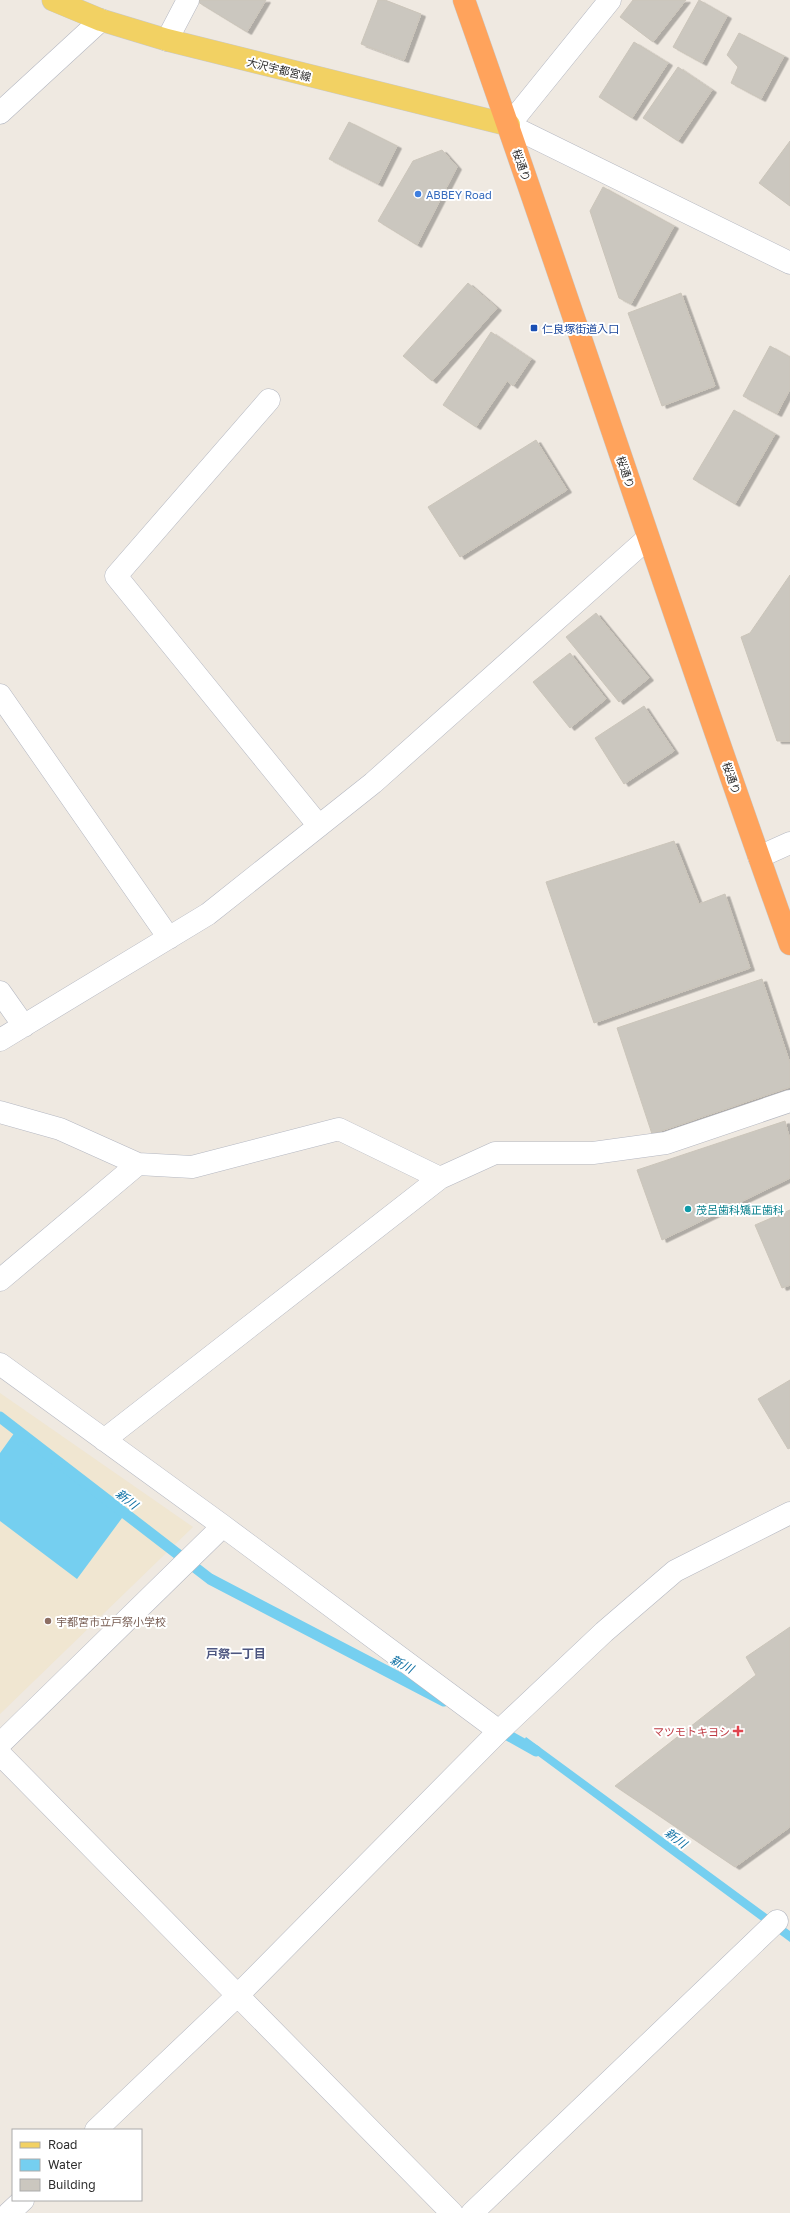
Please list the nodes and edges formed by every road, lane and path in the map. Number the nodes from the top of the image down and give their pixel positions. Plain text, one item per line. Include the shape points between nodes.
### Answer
1 (53, 0) edge
2 (188, 0) edge
3 (464, 0) edge
4 (610, 0) edge
5 (101, 20) junction
6 (168, 40) junction
7 (0, 113) edge
8 (508, 125) junction
9 (790, 263) edge
10 (269, 400) dead end
11 (648, 538) junction
12 (0, 695) edge
13 (319, 826) junction
14 (790, 843) edge
15 (759, 857) junction
16 (169, 938) junction
17 (790, 944) edge
18 (0, 992) edge
19 (24, 1026) junction
20 (0, 1040) edge
21 (790, 1101) edge
22 (0, 1112) edge
23 (138, 1164) junction
24 (440, 1178) junction
25 (0, 1280) edge
26 (0, 1364) edge
27 (104, 1440) junction
28 (790, 1513) edge
29 (222, 1526) junction
30 (498, 1731) junction
31 (0, 1744) edge
32 (0, 1754) edge
33 (777, 1921) dead end
34 (238, 1995) junction
35 (97, 2129) edge
36 (22, 2201) edge
37 (9, 2213) edge
38 (452, 2213) edge
39 (472, 2213) edge

1 - 5 main road, 大沢宇都宮線
2 - 6 street
3 - 8 highway, 桜通り
4 - 8 street
5 - 6 main road, 大沢宇都宮線
5 - 7 street
6 - 8 main road, 大沢宇都宮線
8 - 9 street
8 - 11 highway, 桜通り
10 - 13 street via 116,576
11 - 13 street via 373,782
11 - 15 highway, 桜通り
12 - 16 street
13 - 16 street via 208,914
14 - 15 street
15 - 17 highway, 桜通り
16 - 19 street
18 - 19 street
19 - 20 street
21 - 24 street via 666,1143 593,1153 495,1153
22 - 23 street via 60,1129
23 - 24 street via 192,1167 339,1129
23 - 25 street
24 - 27 street
26 - 27 street
27 - 29 street
28 - 30 street via 675,1571 604,1632
29 - 30 street
29 - 31 street
30 - 34 street
32 - 34 street
33 - 39 street
34 - 35 street
34 - 38 street
36 - 37 street

